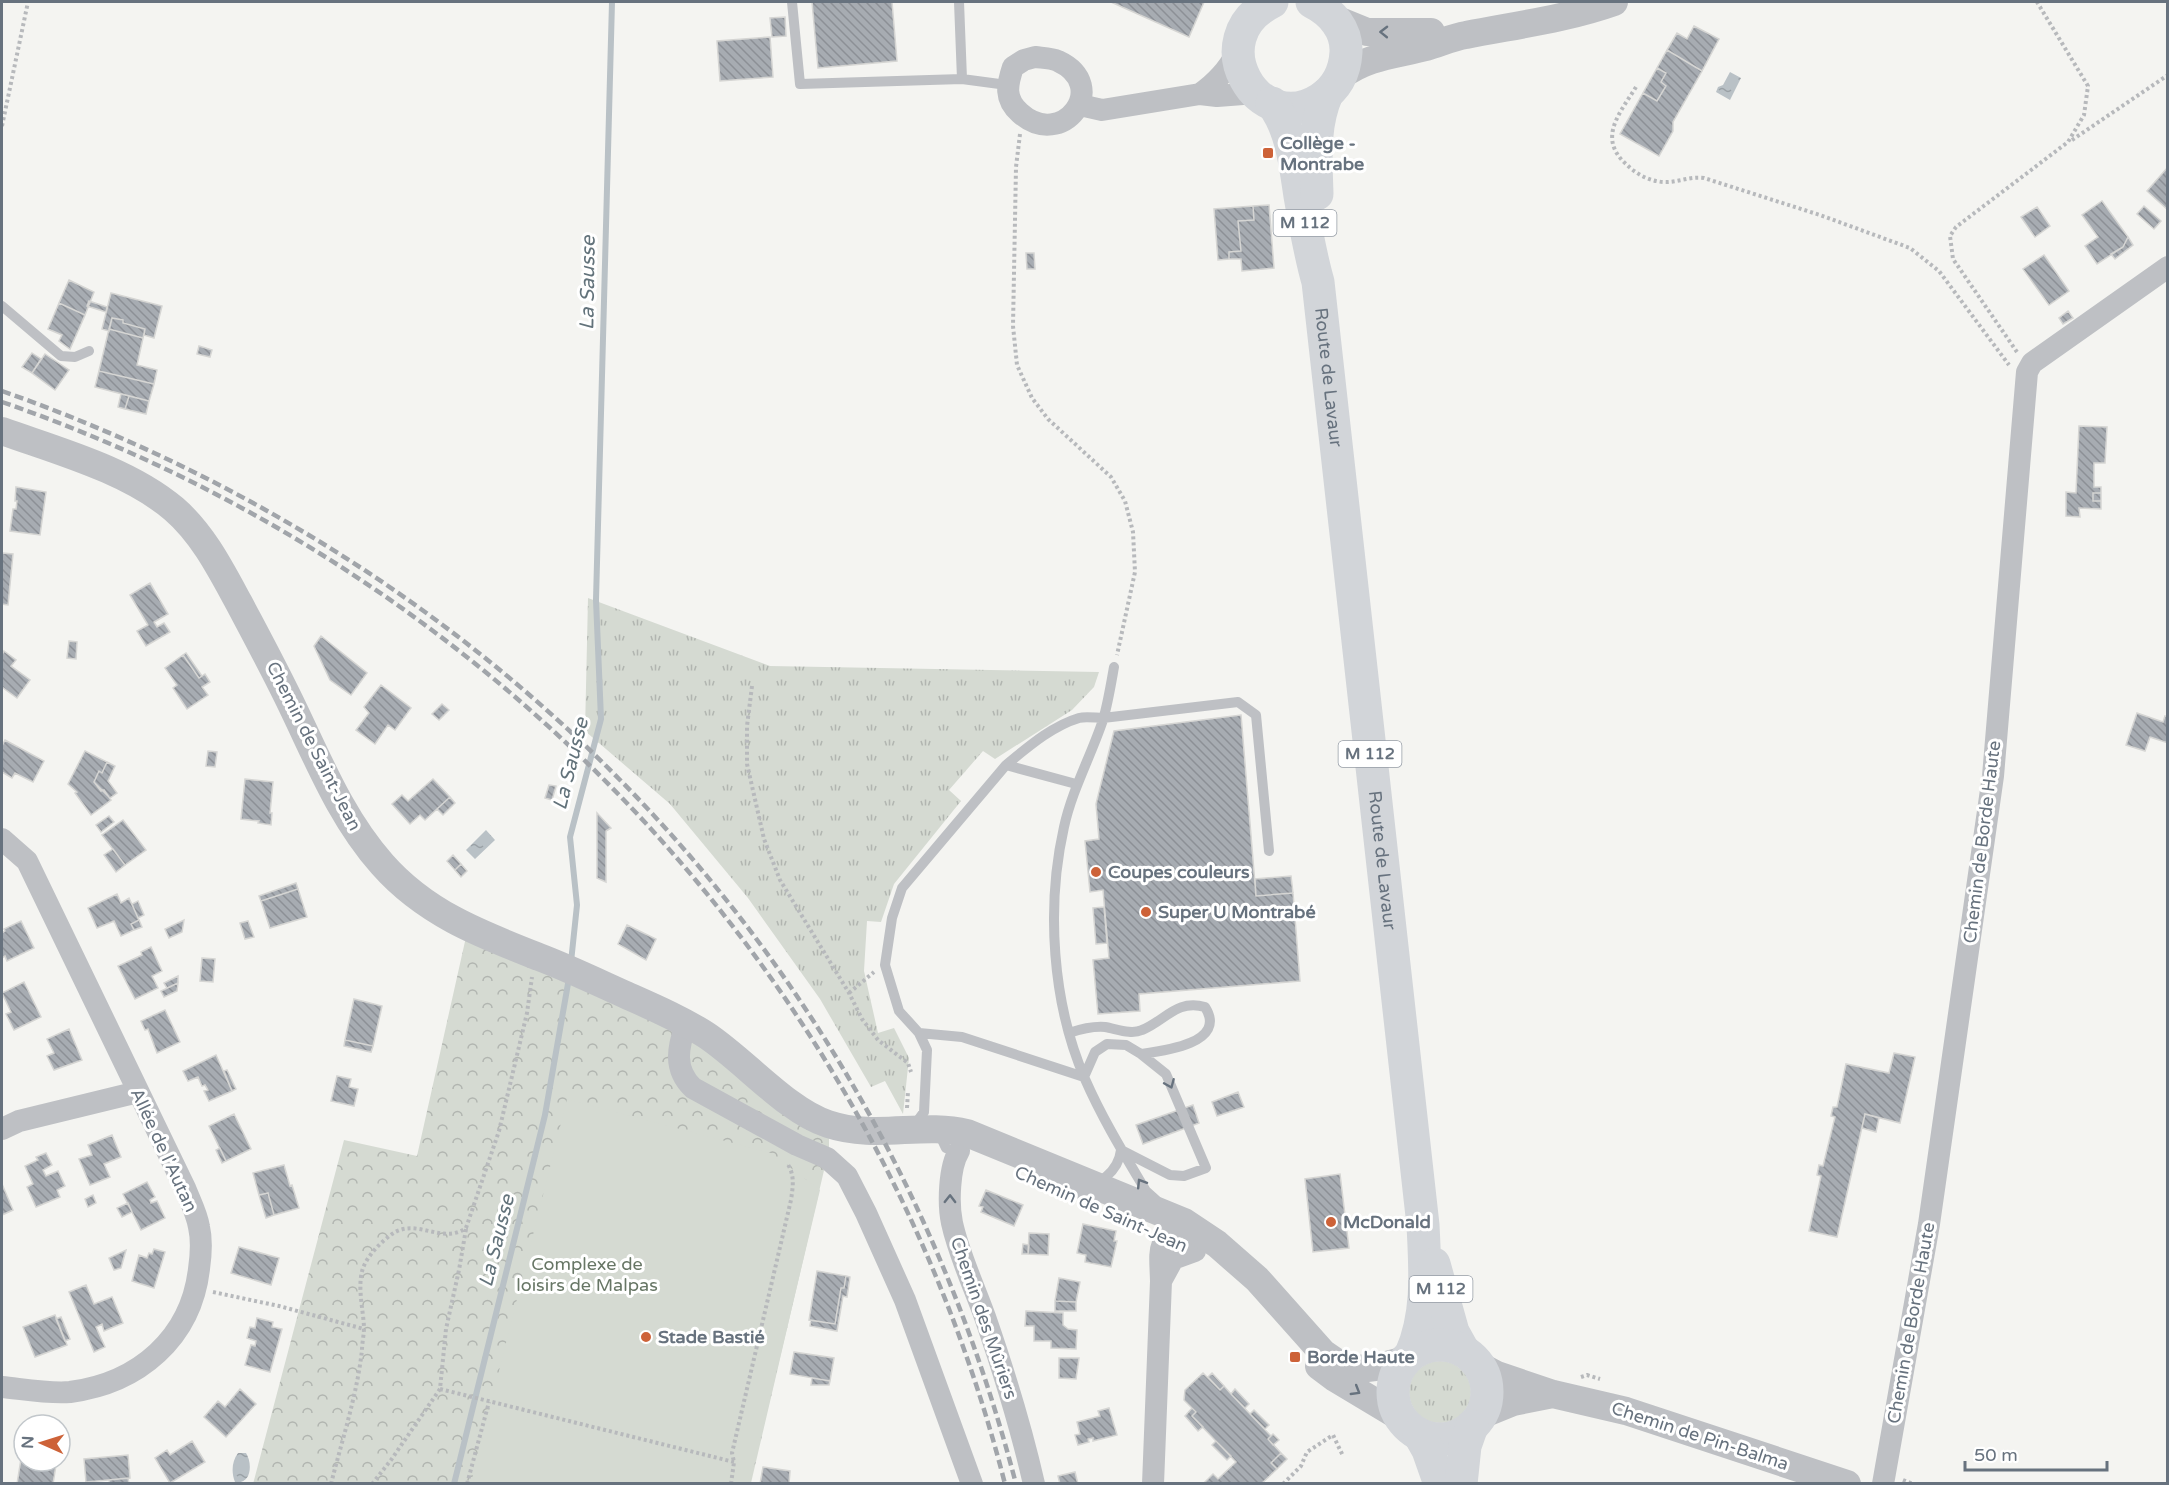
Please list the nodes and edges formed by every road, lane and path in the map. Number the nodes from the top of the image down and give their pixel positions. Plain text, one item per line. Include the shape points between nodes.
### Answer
1 (28, 2) edge
2 (792, 2) edge
3 (959, 2) edge
4 (1614, 2) edge
5 (2037, 2) edge
6 (1264, 4) edge
7 (1324, 10) edge
8 (1463, 35) junction
9 (1237, 52) junction
10 (2168, 75) edge
11 (962, 80) junction
12 (1007, 85) junction
13 (1334, 85) junction
14 (1636, 87) dead end
15 (1200, 94) junction
16 (1263, 102) junction
17 (1080, 105) junction
18 (1027, 119) junction
19 (2, 126) edge
20 (2068, 142) junction
21 (2168, 267) edge
22 (1318, 282) junction
23 (2, 306) edge
24 (89, 351) dead end
25 (2026, 380) junction
26 (2, 431) edge
27 (1114, 667) joint
28 (752, 686) dead end
29 (1103, 718) junction
30 (1006, 765) junction
31 (1076, 784) junction
32 (2, 838) edge
33 (1269, 851) dead end
34 (885, 965) junction
35 (542, 968) junction
36 (849, 993) junction
37 (687, 1024) junction
38 (919, 1033) junction
39 (1069, 1033) junction
40 (1141, 1054) junction
41 (1084, 1077) junction
42 (138, 1092) junction
43 (2, 1129) edge
44 (925, 1131) junction
45 (1121, 1150) junction
46 (785, 1159) dead end
47 (1084, 1190) junction
48 (1423, 1225) junction
49 (466, 1228) junction
50 (1175, 1229) junction
51 (1196, 1251) junction
52 (1161, 1281) junction
53 (197, 1288) junction
54 (364, 1329) junction
55 (1408, 1357) junction
56 (1472, 1358) junction
57 (2, 1388) edge
58 (440, 1389) junction
59 (1552, 1394) junction
60 (489, 1402) junction
61 (1477, 1420) junction
62 (1410, 1426) junction
63 (1343, 1456) dead end
64 (734, 1462) junction
65 (332, 1484) edge
66 (372, 1484) edge
67 (468, 1484) edge
68 (731, 1484) edge
69 (972, 1484) edge
70 (1034, 1484) edge
71 (1153, 1484) edge
72 (1283, 1484) edge
73 (1440, 1484) edge
74 (1461, 1484) edge
75 (1847, 1484) edge
76 (1883, 1484) edge

1 - 19 path
2 - 11 lane via 800,84
3 - 11 lane
4 - 8 street via 1543,21
5 - 20 path via 2088,86 2084,115
6 - 9 main road via 1243,28
8 -> 7 street via 1367,32
7 - 13 main road, Route de Lavaur via 1342,32 1346,47 1346,62
8 - 13 street via 1354,66
9 - 15 street via 1215,84
9 - 16 main road, Route de Lavaur via 1243,75
10 - 20 path
11 - 12 lane
12 - 17 street via 1013,67 1024,60 1057,60 1076,75 1082,92
12 - 18 street via 1013,107
13 - 16 main road via 1315,102 1301,106
13 - 22 main road, Route de Lavaur / M 112 via 1320,110 1315,142
14 - 25 path via 1612,133 1618,157 1632,170 1662,182 1704,178 1910,248 1939,271
15 - 16 street
15 - 17 street via 1102,110
16 - 22 main road, Route de Lavaur / M 112 via 1282,116 1291,144 1287,157
17 - 18 street via 1060,123 1043,125
18 - 27 path via 1018,137 1016,167 1013,326 1017,365 1032,398 1048,419 1111,477 1125,501 1133,532 1135,572
20 - 25 path via 1956,227 1950,236 1953,259 2016,350
21 - 25 street via 2032,363
22 - 48 main road, Route de Lavaur / M 112
23 - 24 lane via 61,356 75,357
25 - 76 street, Chemin de Borde Haute via 1993,776 1929,1224
26 - 35 street, Chemin de Saint-Jean via 83,460 140,486 173,508 201,539 224,576 361,839 405,888 442,914
27 - 29 lane
28 - 36 path via 747,764 764,839 780,880
29 - 30 lane via 1081,717 1056,729
29 - 31 lane
29 - 33 lane via 1238,702 1256,715
30 - 31 lane
30 - 34 lane via 902,888 892,918
31 - 39 lane via 1056,872 1054,925
32 - 42 street, Allée de l'Autan via 27,861
34 - 36 path
34 - 38 lane via 899,1011
35 - 37 street, Chemin de Saint-Jean via 580,974
35 - 49 path via 527,1013 499,1131
36 - 44 path via 878,1040 908,1063
37 - 44 street, Chemin de Saint-Jean via 729,1051 813,1118 839,1127
37 - 69 street via 678,1058 685,1080 693,1088 827,1158 847,1176 905,1299
38 - 41 lane via 962,1037
38 - 44 lane via 927,1050
39 - 40 lane via 1103,1027 1142,1031 1175,1009 1194,1004 1205,1007 1210,1023 1197,1039 1177,1049
39 - 41 lane
40 - 41 lane via 1126,1045 1107,1044 1095,1052
40 -> 45 lane via 1166,1074 1206,1168 1184,1176 1170,1175
41 - 45 lane
42 - 43 street via 19,1121
42 - 53 street, Allée de l'Autan via 185,1188 199,1227
44 - 47 street, Chemin de Saint-Jean via 967,1133
70 -> 44 street, Chemin des Mûriers via 998,1354 951,1221 955,1157
45 - 47 lane via 1111,1174
50 -> 45 lane
46 - 64 path via 792,1170 792,1192 732,1453
47 - 50 street, Chemin de Saint-Jean
48 - 55 main road, Route de Lavaur / M 112 via 1423,1312 1419,1336
48 - 56 main road, Route de Lavaur / M 112 via 1453,1332
49 - 54 path via 457,1234 439,1234 406,1228 393,1233 376,1249 363,1270
49 - 58 path via 446,1329
50 - 51 street, Chemin de Saint-Jean
50 - 52 street via 1160,1253
50 - 55 street, Chemin de Saint-Jean via 1217,1244 1257,1279 1323,1353 1339,1364 1359,1369
51 - 52 street via 1173,1259
51 -> 62 street, Chemin de Saint-Jean via 1259,1298 1310,1359
52 - 71 street
53 - 54 path
53 - 57 street, Allée de l'Autan via 189,1310 168,1342 122,1378 69,1392
54 - 65 path via 360,1369
55 - 56 main road via 1437,1345 1450,1346
55 - 62 main road via 1395,1378 1393,1398
56 - 59 street, Chemin de Pin-Balma via 1497,1375
56 - 61 main road via 1487,1390 1486,1403
58 - 60 path
58 - 66 path
59 - 61 street, Chemin de Pin-Balma via 1513,1402
59 - 75 street, Chemin de Pin-Balma via 1626,1411
60 - 64 path
60 - 67 path
61 - 62 main road via 1463,1433 1441,1439
61 - 74 main road via 1465,1446
62 - 73 main road via 1428,1450
63 - 72 path via 1333,1436 1315,1444
64 - 68 path

